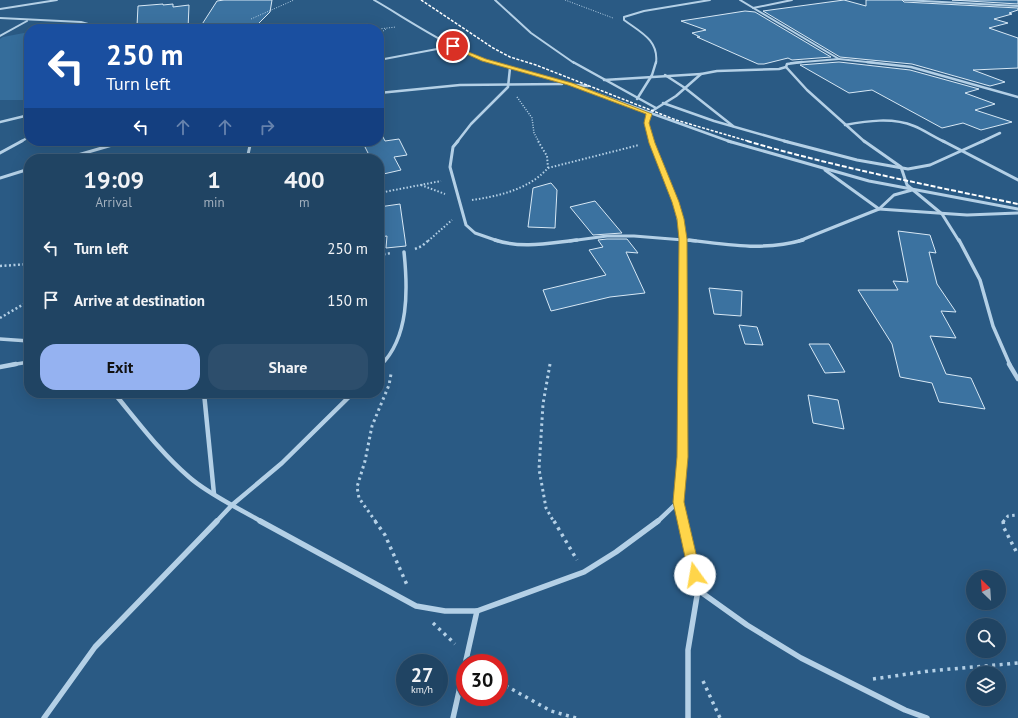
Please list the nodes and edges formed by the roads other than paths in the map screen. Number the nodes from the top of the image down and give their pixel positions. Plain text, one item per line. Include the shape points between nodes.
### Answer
1 (57, 0) edge
2 (374, 0) edge
3 (495, 0) edge
4 (710, 0) edge
5 (740, 0) edge
6 (792, 0) edge
7 (904, 0) edge
8 (1018, 7) edge
9 (753, 8) junction
10 (0, 9) edge
11 (0, 18) edge
12 (28, 21) junction
13 (94, 24) edge
14 (0, 36) edge
15 (453, 46) junction
16 (384, 59) edge
17 (839, 59) junction
18 (786, 67) junction
19 (510, 68) junction
20 (701, 74) junction
21 (665, 75) junction
22 (654, 76) junction
23 (603, 80) junction
24 (570, 84) junction
25 (509, 86) junction
26 (588, 86) dead end
27 (685, 88) junction
28 (384, 93) edge
29 (1018, 97) edge
30 (637, 99) junction
31 (663, 104) junction
32 (656, 108) junction
33 (649, 114) junction
34 (24, 116) edge
35 (0, 122) edge
36 (845, 125) junction
37 (736, 128) junction
38 (1000, 133) dead end
39 (24, 140) edge
40 (109, 146) edge
41 (960, 150) junction
42 (0, 153) edge
43 (81, 154) edge
44 (900, 168) junction
45 (824, 169) junction
46 (24, 171) edge
47 (0, 178) edge
48 (1018, 180) edge
49 (912, 190) junction
50 (879, 209) junction
51 (1018, 209) edge
52 (942, 214) junction
53 (1018, 214) edge
54 (683, 239) junction
55 (404, 252) road end
56 (0, 339) edge
57 (24, 341) edge
58 (384, 362) edge
59 (24, 363) edge
60 (0, 367) edge
61 (1018, 379) edge
62 (118, 398) edge
63 (204, 398) edge
64 (348, 398) edge
65 (214, 494) junction
66 (678, 502) junction
67 (232, 505) junction
68 (698, 590) junction
69 (477, 611) junction
70 (44, 718) edge
71 (453, 718) edge
72 (688, 718) edge
73 (927, 718) edge

1 - 10 street
2 - 15 street
3 - 23 street via 544,43
4 - 22 street via 644,11 624,17 624,20 646,34 654,47 657,64
5 - 9 street
6 - 9 street
7 - 8 street
9 - 17 street
11 - 12 street
12 - 13 street
12 - 14 street
15 - 16 street
15 - 19 street
17 - 18 street via 791,62
17 - 29 street via 911,67
18 - 20 street
18 - 36 street via 806,90
19 - 24 street
19 - 25 street
20 - 21 street
20 - 27 street
21 - 22 street
21 - 27 street
22 - 23 street
22 - 30 street
23 - 30 street
24 - 25 street
24 - 26 street
24 - 33 street
25 - 28 street via 460,85
25 - 54 street via 471,124 453,147 450,167 452,179 466,225 475,233 504,243 530,246 607,236
27 - 31 street
27 - 37 street
30 - 32 street
31 - 32 street
31 - 37 street
32 - 33 street
33 - 45 street via 734,143
33 - 54 street via 647,123 652,143 676,202
34 - 35 street
36 - 41 street via 869,121 903,122
36 - 44 street via 858,138
37 - 44 street via 823,152
38 - 41 street
39 - 42 street
40 - 43 street
41 - 44 street via 923,167
41 - 48 street
44 - 49 street via 904,180
45 - 49 street
45 - 50 street
46 - 47 street
49 - 50 street via 894,195
49 - 51 street
49 - 52 street
50 - 52 street
50 - 54 street via 812,237 769,247 741,247
52 - 53 street
52 - 61 street via 964,248 980,280 994,326 1012,371
54 - 66 street via 682,457
55 - 58 street via 407,278 404,320 390,356
56 - 57 street
59 - 60 street
62 - 65 street via 167,456 190,478
63 - 65 street
64 - 67 street via 282,463
65 - 67 street
66 - 68 street
66 - 69 street via 653,526 584,572
67 - 69 street via 416,606 445,611
67 - 70 street via 95,648
68 - 72 street via 688,650
68 - 73 street via 747,626 787,650 905,710
69 - 71 street

